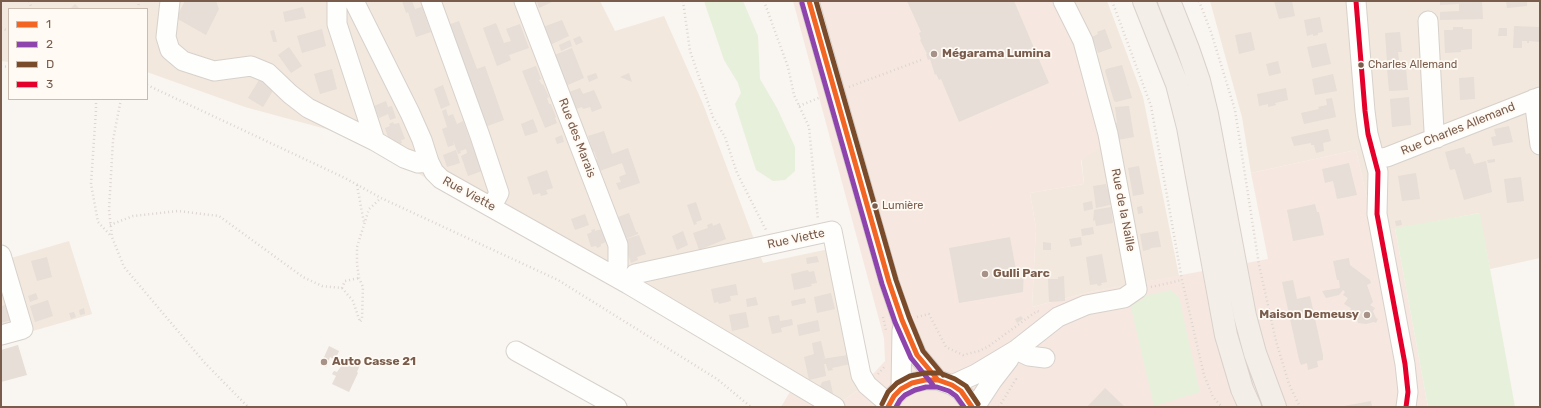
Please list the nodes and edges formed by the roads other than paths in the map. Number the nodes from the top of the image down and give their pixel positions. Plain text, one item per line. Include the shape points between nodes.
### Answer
1 (170, 1) edge
2 (337, 1) edge
3 (354, 1) edge
4 (431, 1) edge
5 (524, 1) edge
6 (809, 1) edge
7 (1062, 1) edge
8 (1144, 1) edge
9 (1169, 1) edge
10 (1356, 1) edge
11 (1428, 21) dead end
12 (1537, 98) edge
13 (1437, 138) junction
14 (375, 141) junction
15 (1540, 145) edge
16 (1375, 159) junction
17 (429, 162) junction
18 (492, 206) junction
19 (1, 255) edge
20 (621, 280) junction
21 (894, 323) junction
22 (1, 335) edge
23 (1016, 350) junction
24 (516, 352) dead end
25 (1045, 358) dead end
26 (945, 382) junction
27 (901, 390) junction
28 (885, 406) edge
29 (617, 407) edge
30 (835, 407) edge
31 (972, 407) edge
32 (975, 407) edge
33 (1250, 407) edge
34 (1275, 407) edge
35 (1406, 407) edge

1 - 14 street via 166,37 170,50 183,61 214,71 251,66 268,73 308,108
2 - 14 street via 337,24
3 - 17 street, Rue Viette via 410,113
4 - 18 street via 499,193
5 - 20 street, Rue des Marais via 618,245
6 - 21 street via 889,282
7 - 23 street, Rue de la Naille via 1083,40 1108,134 1136,295 1086,305 1058,317
8 - 33 main road via 1177,84 1188,128 1226,336
9 - 34 main road via 1199,81 1244,316
10 - 16 street via 1365,111
11 - 13 street via 1434,131
12 - 13 street, Rue Charles Allemand
12 - 15 street
13 - 16 street, Rue Charles Allemand
14 - 17 street via 404,158 418,163
16 - 35 street via 1378,172 1377,214 1406,364
17 - 18 street, Rue Viette via 441,179
18 - 20 street, Rue Viette
19 - 22 street via 23,329
20 - 28 street, Rue Viette via 636,274 832,231 861,375
20 - 30 street, Rue Viette
21 - 26 street via 917,355
21 - 27 street
23 - 25 street via 1029,356
23 - 26 street via 976,374
23 - 32 street
24 - 29 street
26 - 27 street via 925,380 912,383
26 - 31 street via 961,391
27 - 28 street

